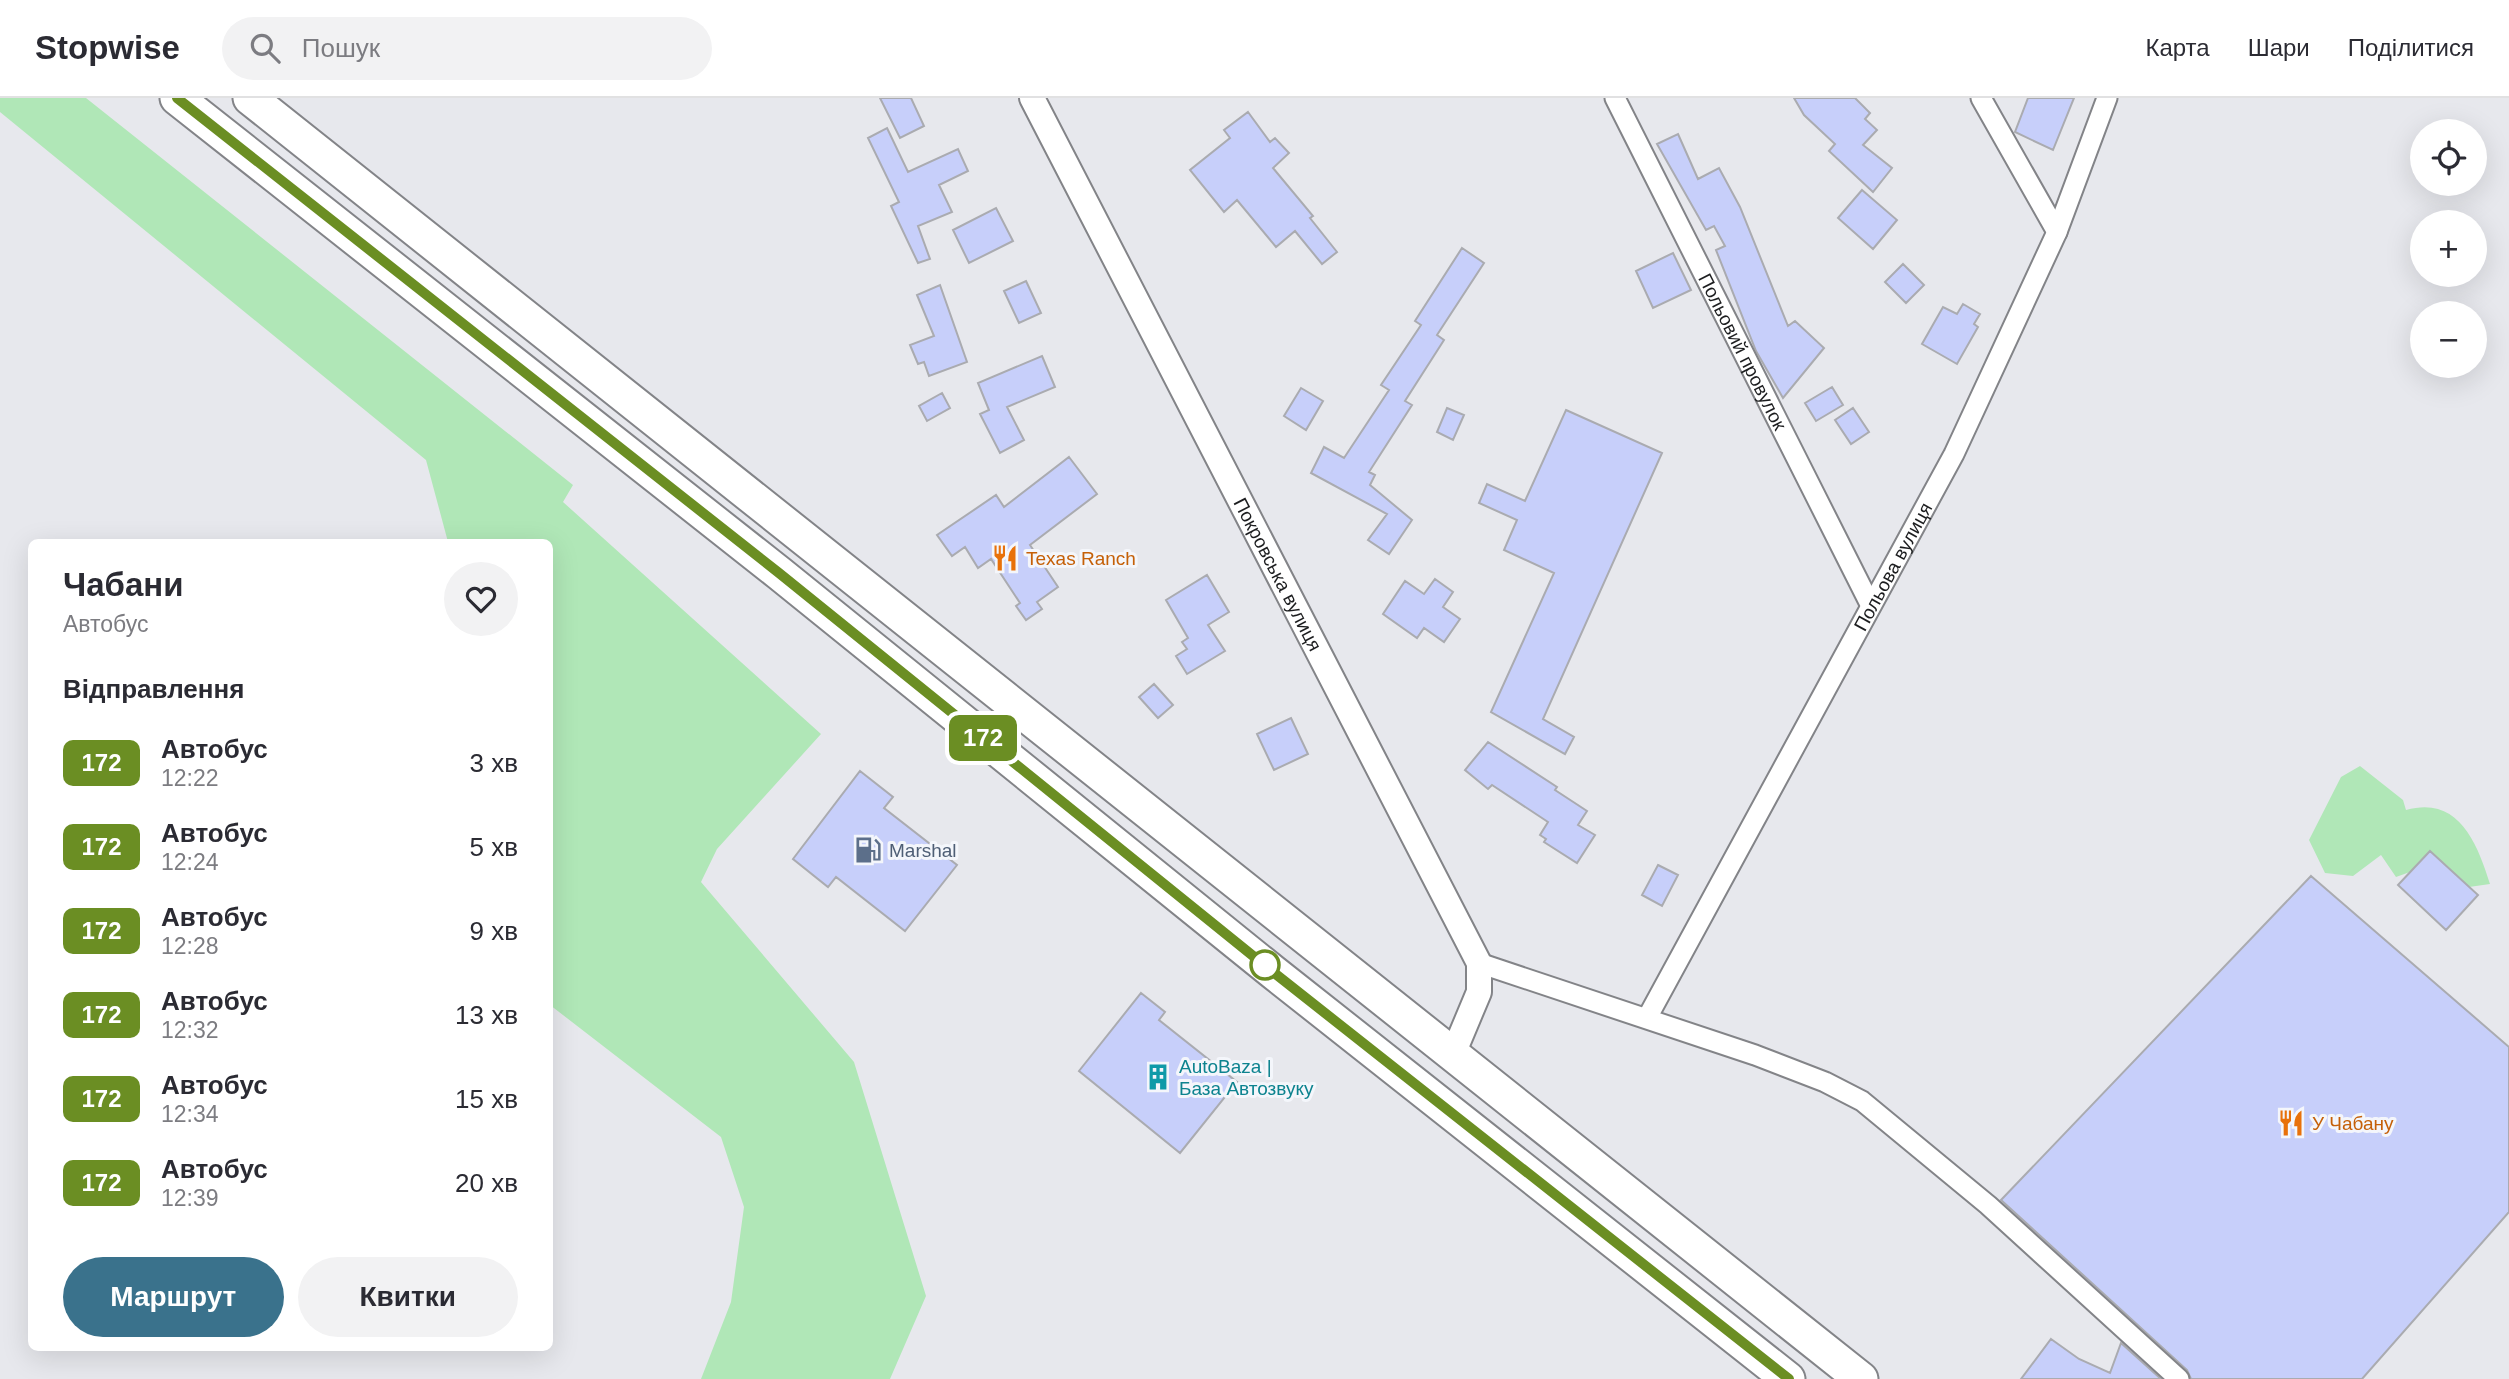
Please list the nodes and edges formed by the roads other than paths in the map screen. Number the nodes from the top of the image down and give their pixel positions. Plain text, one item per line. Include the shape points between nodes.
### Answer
1 (177, 98) edge
2 (250, 98) edge
3 (1032, 98) edge
4 (1615, 98) edge
5 (1981, 98) edge
6 (2106, 98) edge
7 (2057, 232) junction
8 (1870, 604) junction
9 (1479, 963) junction
10 (1647, 1018) junction
11 (1453, 1054) junction
12 (1788, 1379) edge
13 (1861, 1379) edge
14 (2179, 1379) edge

1 - 12 highway
2 - 11 highway
3 - 9 street, Покровська вулиця
4 - 8 street, Польовий провулок
5 - 7 street
6 - 7 street, Польова вулиця
7 - 8 street, Польова вулиця via 1954,454
8 - 10 street, Польова вулиця
9 - 10 street
9 - 11 street via 1479,992
10 - 14 street via 1825,1082 1862,1101 1999,1214
11 - 13 highway

